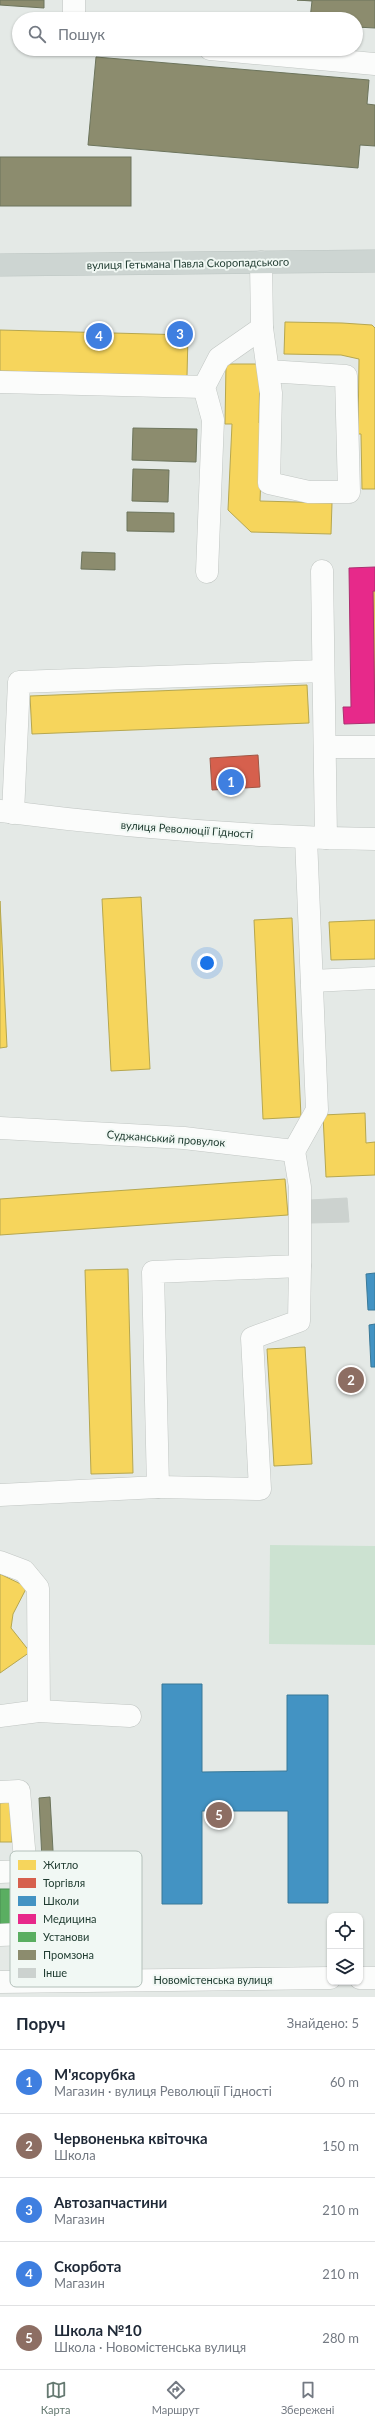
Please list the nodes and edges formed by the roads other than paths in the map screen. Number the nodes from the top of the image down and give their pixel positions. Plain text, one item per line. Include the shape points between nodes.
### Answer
1 (74, 0) edge
2 (74, 12) edge
3 (287, 56) edge
4 (375, 64) edge
5 (375, 261) edge
6 (261, 262) junction
7 (0, 265) edge
8 (262, 328) junction
9 (268, 372) junction
10 (0, 382) edge
11 (204, 388) junction
12 (322, 571) dead end
13 (207, 572) dead end
14 (323, 671) junction
15 (325, 747) junction
16 (375, 747) edge
17 (6, 812) edge
18 (316, 838) junction
19 (375, 839) edge
20 (375, 978) edge
21 (312, 981) junction
22 (0, 1128) edge
23 (294, 1151) junction
24 (300, 1266) junction
25 (158, 1487) junction
26 (0, 1495) edge
27 (0, 1562) edge
28 (39, 1711) junction
29 (0, 1716) edge
30 (130, 1716) dead end
31 (0, 1792) edge
32 (24, 1851) edge
33 (0, 1872) edge
34 (10, 1872) edge
35 (327, 1978) edge
36 (363, 1978) edge
37 (375, 1978) edge
38 (142, 1980) edge
39 (0, 1982) edge
40 (10, 1982) edge

1 - 2 street
3 - 4 street
5 - 6 main road, вулиця Гетьмана Павла Скоропадського
6 - 7 main road, вулиця Гетьмана Павла Скоропадського
6 - 8 street
8 - 9 street
8 - 11 street via 219,358
9 - 9 street via 271,393 269,483 309,492 349,492 346,376
10 - 11 street
11 - 13 street via 213,420
12 - 14 street
14 - 15 street
14 - 17 street via 19,682
15 - 16 street
15 - 18 street
17 - 18 street, вулиця Революції Гідності via 138,827
18 - 19 street, вулиця Революції Гідності
18 - 21 street
20 - 21 street
21 - 23 street via 317,1110
22 - 23 street, Суджанський провулок via 184,1138
23 - 24 street via 300,1187
24 - 25 street via 299,1321 252,1338 260,1489
24 - 25 street via 153,1272
25 - 26 street
27 - 28 street via 24,1571 38,1588
28 - 29 street
28 - 30 street
31 - 32 street via 19,1791
33 - 34 street
35 - 38 street, Новомістенська вулиця
36 - 37 street
39 - 40 street, Новомістенська вулиця

